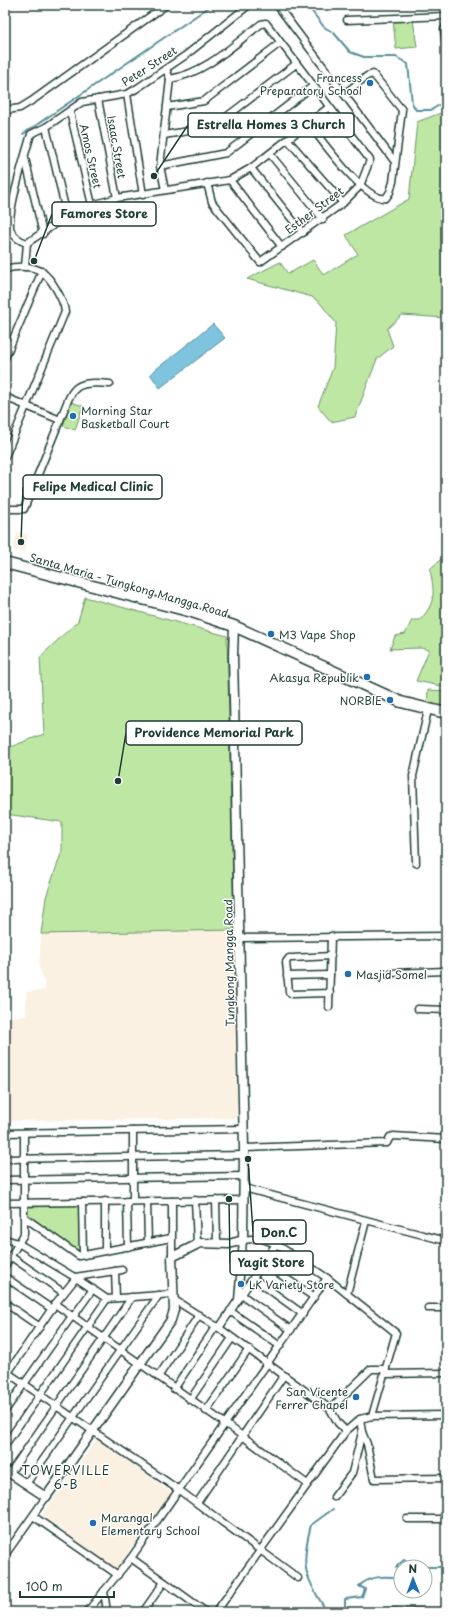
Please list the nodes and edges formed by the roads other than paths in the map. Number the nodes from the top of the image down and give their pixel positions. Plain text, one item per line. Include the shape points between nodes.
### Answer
1 (166, 5) edge
2 (249, 5) edge
3 (277, 5) edge
4 (446, 16) edge
5 (347, 20) dead end
6 (446, 25) edge
7 (280, 43) junction
8 (446, 46) edge
9 (296, 64) junction
10 (166, 68) junction
11 (5, 72) edge
12 (170, 79) junction
13 (313, 86) junction
14 (127, 94) junction
15 (344, 94) junction
16 (98, 99) junction
17 (167, 107) junction
18 (329, 107) junction
19 (7, 110) junction
20 (70, 112) junction
21 (5, 123) edge
22 (308, 123) junction
23 (46, 127) junction
24 (164, 135) junction
25 (288, 140) junction
26 (270, 154) junction
27 (25, 157) junction
28 (395, 162) junction
29 (160, 166) junction
30 (251, 168) junction
31 (230, 180) junction
32 (207, 183) junction
33 (360, 186) junction
34 (165, 190) junction
35 (143, 195) junction
36 (117, 198) junction
37 (343, 203) junction
38 (92, 205) junction
39 (67, 216) junction
40 (323, 219) junction
41 (303, 232) junction
42 (43, 234) junction
43 (27, 243) junction
44 (282, 247) junction
45 (25, 266) junction
46 (5, 269) edge
47 (42, 271) junction
48 (5, 358) edge
49 (110, 384) dead end
50 (5, 397) edge
51 (26, 406) junction
52 (60, 420) junction
53 (5, 457) edge
54 (5, 509) edge
55 (5, 563) edge
56 (234, 626) junction
57 (428, 710) junction
58 (446, 713) edge
59 (416, 863) dead end
60 (331, 936) junction
61 (446, 936) edge
62 (239, 938) junction
63 (331, 956) junction
64 (446, 971) edge
65 (391, 973) dead end
66 (330, 975) junction
67 (287, 976) junction
68 (330, 993) junction
69 (329, 1007) dead end
70 (418, 1009) dead end
71 (446, 1010) edge
72 (244, 1130) junction
73 (133, 1131) junction
74 (5, 1133) edge
75 (24, 1133) junction
76 (446, 1139) edge
77 (244, 1151) junction
78 (133, 1157) junction
79 (5, 1158) edge
80 (24, 1158) junction
81 (244, 1176) junction
82 (133, 1178) junction
83 (5, 1180) edge
84 (24, 1180) junction
85 (244, 1188) junction
86 (195, 1200) junction
87 (216, 1200) junction
88 (244, 1200) junction
89 (105, 1201) junction
90 (130, 1201) junction
91 (147, 1201) junction
92 (172, 1201) junction
93 (24, 1202) junction
94 (82, 1202) junction
95 (5, 1203) edge
96 (24, 1217) junction
97 (366, 1221) junction
98 (171, 1238) junction
99 (5, 1240) edge
100 (243, 1240) junction
101 (446, 1241) edge
102 (18, 1243) junction
103 (148, 1243) junction
104 (217, 1243) junction
105 (197, 1244) junction
106 (276, 1244) junction
107 (128, 1247) junction
108 (105, 1251) junction
109 (83, 1255) junction
110 (172, 1257) junction
111 (7, 1261) edge
112 (263, 1263) junction
113 (5, 1276) edge
114 (76, 1277) junction
115 (253, 1278) junction
116 (327, 1278) junction
117 (93, 1290) junction
118 (64, 1293) junction
119 (347, 1294) junction
120 (159, 1295) junction
121 (173, 1296) junction
122 (132, 1297) junction
123 (240, 1297) junction
124 (314, 1297) junction
125 (116, 1298) junction
126 (107, 1299) junction
127 (5, 1303) edge
128 (54, 1307) junction
129 (428, 1308) dead end
130 (446, 1308) edge
131 (230, 1311) junction
132 (302, 1314) junction
133 (200, 1316) junction
134 (72, 1317) junction
135 (40, 1327) junction
136 (87, 1327) junction
137 (217, 1327) junction
138 (291, 1330) junction
139 (232, 1338) junction
140 (103, 1339) junction
141 (280, 1346) junction
142 (249, 1349) junction
143 (120, 1351) junction
144 (268, 1363) junction
145 (139, 1365) junction
146 (386, 1372) junction
147 (446, 1373) edge
148 (7, 1375) edge
149 (284, 1375) junction
150 (158, 1377) junction
151 (24, 1383) junction
152 (174, 1389) junction
153 (41, 1394) junction
154 (190, 1400) junction
155 (57, 1405) junction
156 (330, 1409) junction
157 (5, 1411) edge
158 (206, 1411) junction
159 (74, 1416) junction
160 (372, 1416) junction
161 (446, 1416) edge
162 (360, 1419) junction
163 (226, 1424) junction
164 (94, 1430) junction
165 (346, 1431) junction
166 (362, 1432) junction
167 (242, 1436) junction
168 (5, 1445) edge
169 (8, 1471) edge
170 (446, 1478) edge
171 (306, 1483) junction
172 (26, 1484) junction
173 (179, 1490) junction
174 (46, 1497) junction
175 (334, 1497) dead end
176 (197, 1503) junction
177 (33, 1516) junction
178 (407, 1519) dead end
179 (446, 1519) edge
180 (260, 1549) junction
181 (5, 1556) edge
182 (131, 1558) junction
183 (118, 1575) junction
184 (298, 1578) dead end
185 (164, 1582) junction
186 (104, 1591) junction
187 (87, 1612) edge
188 (107, 1612) edge
189 (143, 1612) edge
190 (206, 1612) edge
191 (216, 1612) edge
192 (384, 1612) edge
193 (446, 1612) edge

1 - 19 street via 33,100 20,108
2 - 10 street, Peter Street
3 - 15 street
4 - 5 street
6 - 8 street
7 - 9 street
7 - 12 street via 266,23 261,24 199,70
7 - 17 street via 204,101
9 - 13 street
9 - 24 street via 213,127
10 - 12 street
10 - 14 street, Peter Street
11 - 19 street
12 - 17 street
13 - 18 street
13 - 29 street via 226,152
14 - 16 street, Peter Street
14 - 35 street
15 - 28 street
15 - 28 street via 373,74 402,110
16 - 20 street, Peter Street via 82,102
16 - 36 street, Isaac Street
17 - 24 street
18 - 22 street
18 - 33 street, Esther Street via 370,160
19 - 21 street
20 - 23 street, Peter Street
20 - 38 street, Amos Street
22 - 25 street
22 - 33 street
23 - 27 street, Peter Street via 30,134
23 - 39 street
24 - 29 street
25 - 26 street
25 - 37 street
26 - 30 street
26 - 40 street
27 - 42 street
27 - 43 street, Peter Street via 10,214 10,230 18,240
28 - 33 street via 390,192 386,198 378,198
29 - 34 street
30 - 31 street
30 - 41 street
31 - 32 street
31 - 44 street
32 - 34 street
32 - 44 street, Esther Street via 212,202 260,262
33 - 37 street, Esther Street
34 - 35 street
35 - 36 street
36 - 38 street
37 - 40 street, Esther Street
38 - 39 street
39 - 42 street
40 - 41 street, Esther Street
41 - 44 street, Esther Street
42 - 43 street
43 - 45 street
45 - 46 street
45 - 47 street
47 - 48 street
47 - 51 street via 58,292 65,312
49 - 52 street via 85,382 72,391
50 - 51 street
51 - 52 street
51 - 53 street
52 - 54 street via 24,509
55 - 56 main road, Santa Maria - Tungkong Mangga Road via 192,612
56 - 57 main road, Santa Maria - Tungkong Mangga Road via 401,702
56 - 62 street, Tungkong Mangga Road
57 - 58 main road, Santa Maria - Tungkong Mangga Road
57 - 59 street via 413,776
60 - 61 street
60 - 62 street
60 - 63 street
62 - 72 street, Tungkong Mangga Road
63 - 66 street
63 - 67 street via 289,958 286,962
64 - 65 street
66 - 67 street
66 - 68 street
67 - 68 street via 289,992 292,994
68 - 69 street
70 - 71 street
72 - 73 street
72 - 77 street, Tungkong Mangga Road
73 - 75 street
73 - 78 street
74 - 75 street
75 - 80 street
76 - 77 street via 393,1136 387,1143
77 - 78 street
77 - 81 street, Tungkong Mangga Road
78 - 80 street
78 - 82 street
79 - 80 street
80 - 84 street
81 - 82 street
81 - 85 street, Tungkong Mangga Road
82 - 84 street
82 - 90 street
83 - 84 street
84 - 93 street
85 - 88 street, Tungkong Mangga Road
85 - 97 street
86 - 87 street
86 - 92 street
86 - 105 street
87 - 88 street
87 - 104 street
88 - 100 street, Tungkong Mangga Road
89 - 90 street
89 - 94 street
89 - 108 street
90 - 91 street
90 - 107 street
91 - 92 street
91 - 103 street
92 - 98 street
93 - 94 street
93 - 95 street
93 - 96 street
94 - 109 street
96 - 102 street via 24,1234
96 - 109 street via 79,1256
97 - 101 street
97 - 119 street
98 - 103 street
98 - 110 street
99 - 102 street
100 - 104 street via 229,1244
100 - 106 street via 260,1238
100 - 123 street, Tungkong Mangga Road
102 - 111 street
102 - 114 street
103 - 107 street
104 - 105 street
105 - 110 street
106 - 112 street
106 - 116 street
107 - 108 street
108 - 109 street
110 - 121 street
111 - 118 street
112 - 115 street
112 - 124 street
113 - 128 street
114 - 117 street
114 - 118 street
114 - 125 street via 118,1271
115 - 123 street
115 - 132 street
116 - 119 street
116 - 124 street
117 - 126 street
117 - 134 street
118 - 128 street
119 - 146 street via 396,1333
120 - 121 street
120 - 122 street
120 - 143 street
121 - 133 street
121 - 145 street via 174,1310 171,1320
122 - 125 street
122 - 140 street
123 - 131 street
123 - 138 street
124 - 132 street
125 - 126 street
126 - 136 street
127 - 135 street
128 - 134 street
128 - 135 street
129 - 130 street
131 - 137 street
131 - 141 street
132 - 138 street
133 - 137 street
133 - 150 street
134 - 136 street
134 - 151 street
135 - 148 street
136 - 140 street
136 - 153 street
137 - 139 street
137 - 152 street
138 - 141 street
139 - 142 street
139 - 154 street
140 - 143 street
140 - 155 street
141 - 144 street
142 - 144 street
142 - 158 street
143 - 145 street
143 - 159 street
144 - 149 street
144 - 163 street
145 - 150 street
145 - 164 street
146 - 147 street
146 - 156 street via 372,1369
146 - 160 street
148 - 151 street
149 - 156 street
149 - 167 street
150 - 152 street
151 - 153 street
151 - 157 street
152 - 154 street
153 - 155 street
153 - 168 street
154 - 158 street
155 - 159 street
155 - 169 street
156 - 165 street
158 - 163 street
159 - 164 street
159 - 172 street
160 - 161 street
160 - 162 street
162 - 165 street
162 - 166 street
163 - 167 street
163 - 173 street
164 - 173 street
164 - 174 street
165 - 171 street
166 - 170 street via 374,1479
166 - 175 street via 352,1473
167 - 171 street
167 - 176 street
169 - 172 street
171 - 180 street
172 - 174 street
173 - 176 street
173 - 182 street
174 - 177 street
176 - 180 street
177 - 181 street
177 - 183 street
178 - 179 street
180 - 184 street
180 - 191 street
182 - 183 street
182 - 185 street
183 - 186 street
185 - 189 street
185 - 190 street
186 - 187 street
186 - 188 street
192 - 193 street

